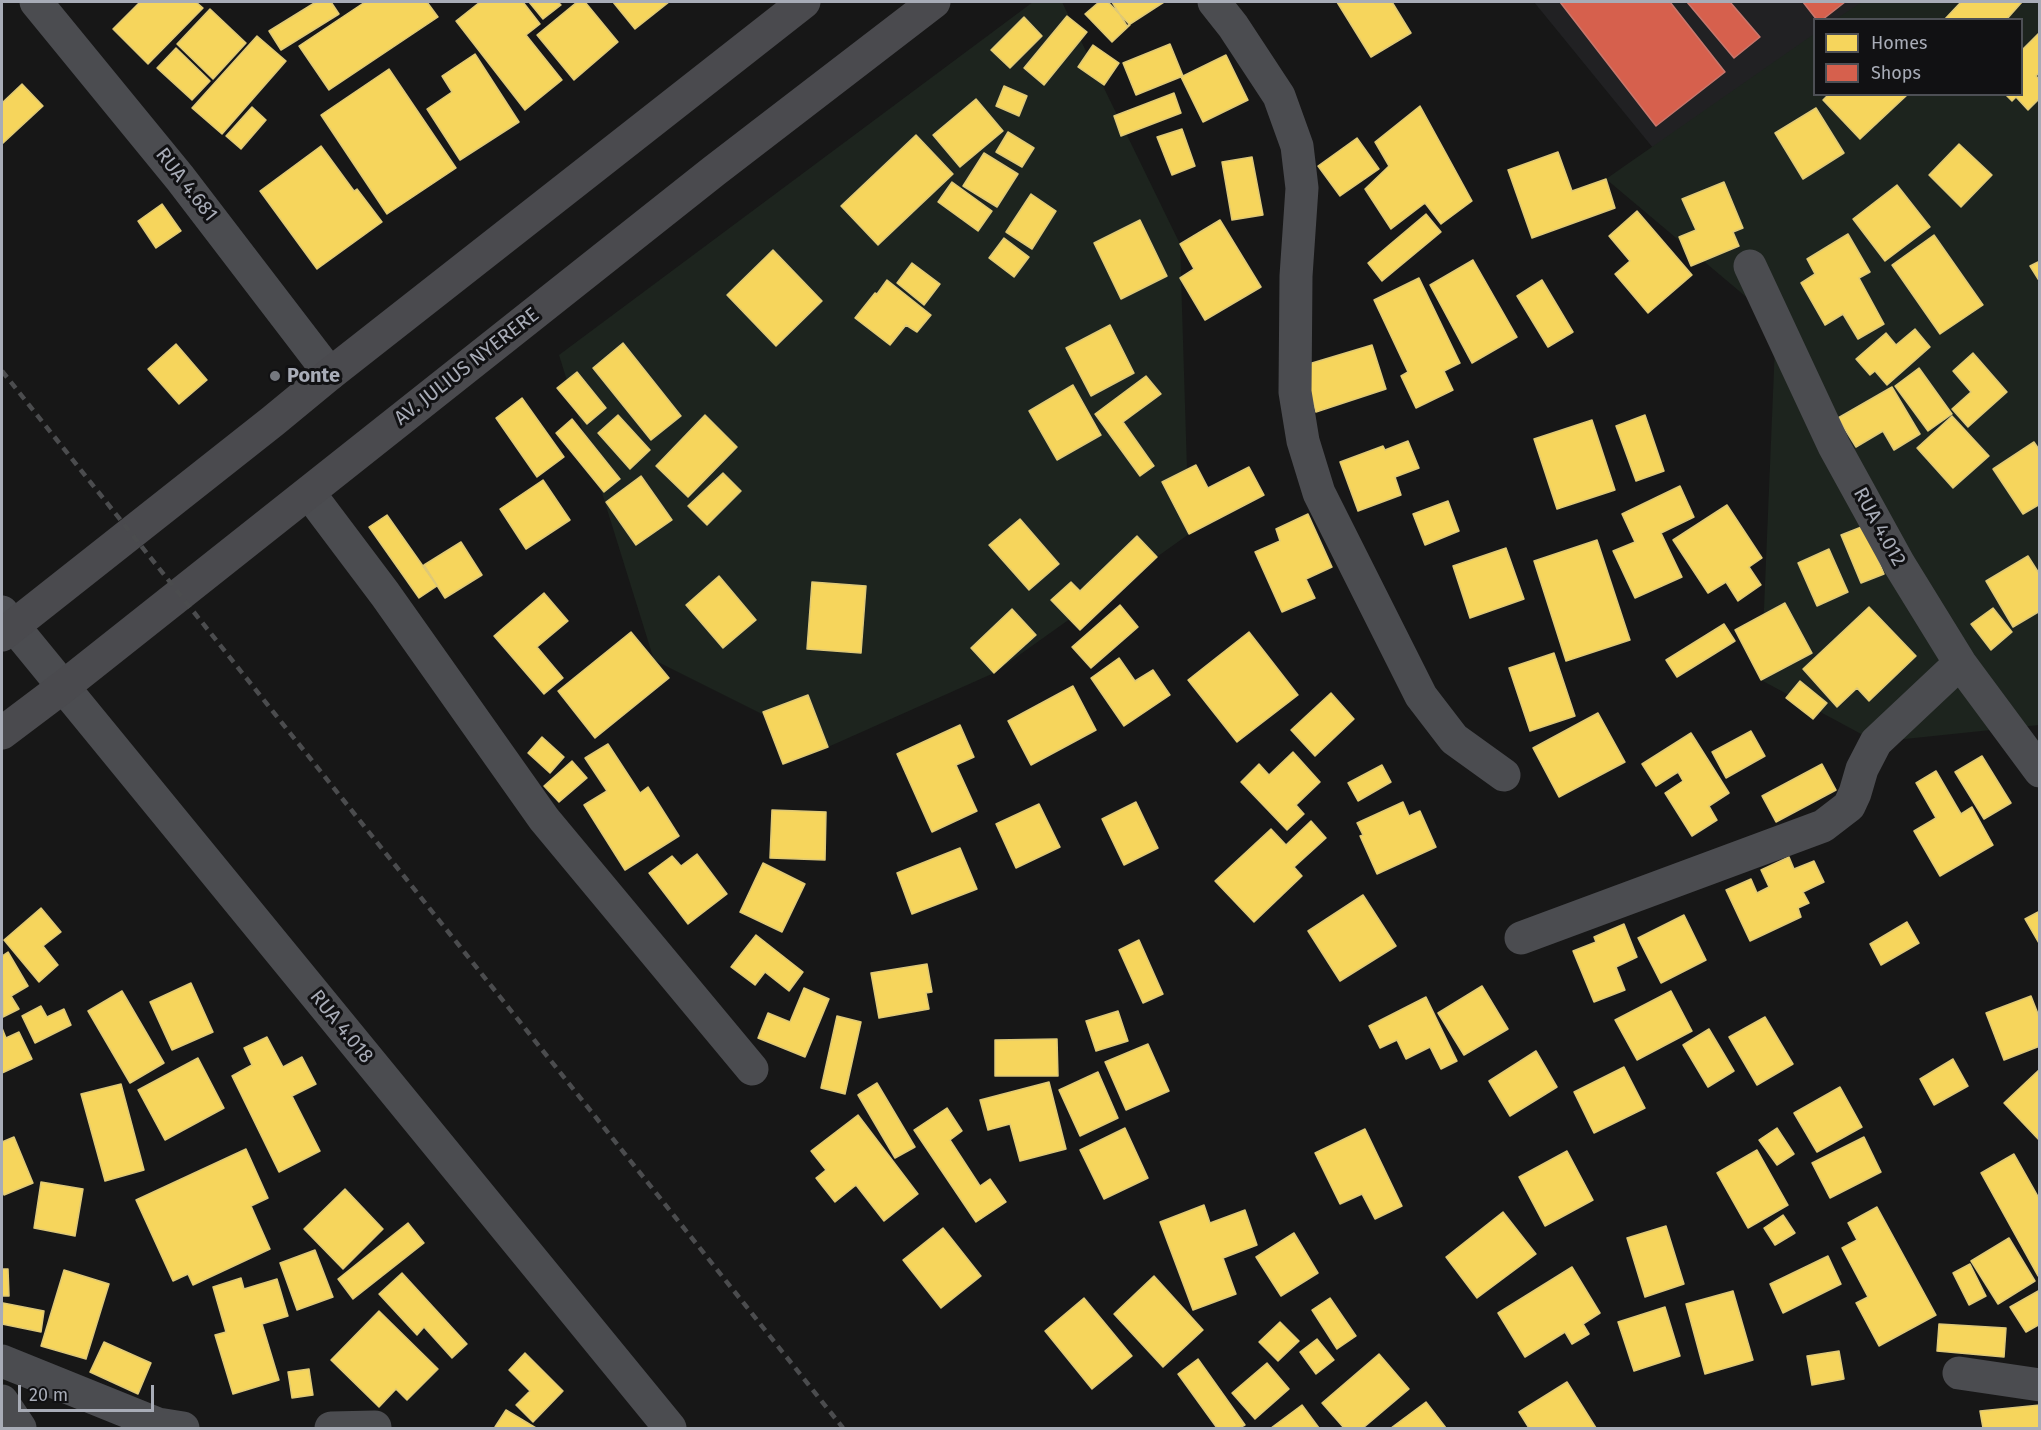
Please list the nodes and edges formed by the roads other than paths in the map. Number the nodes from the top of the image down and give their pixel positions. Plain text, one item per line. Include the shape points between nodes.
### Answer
1 (36, 2) edge
2 (804, 2) edge
3 (934, 2) edge
4 (1214, 2) edge
5 (1750, 266) dead end
6 (330, 374) junction
7 (309, 493) junction
8 (5, 624) edge
9 (1960, 663) junction
10 (63, 687) junction
11 (2, 733) edge
12 (2040, 771) edge
13 (1504, 775) dead end
14 (1521, 938) dead end
15 (752, 1069) dead end
16 (2, 1361) edge
17 (1959, 1373) dead end
18 (2040, 1385) edge
19 (2, 1401) edge
20 (375, 1427) dead end
21 (20, 1428) edge
22 (183, 1428) edge
23 (331, 1428) edge
24 (670, 1428) edge

1 - 6 street, RUA 4.681 via 180,178
2 - 6 main road
3 - 7 main road, AV. JULIUS NYERERE
4 - 13 street via 1279,96 1297,146 1302,188 1295,392 1303,441 1319,493 1421,696 1454,739
5 - 9 street, RUA 4.012 via 1834,446 1899,564
6 - 8 main road
7 - 10 main road, AV. JULIUS NYERERE
7 - 15 street via 544,819
8 - 10 street, RUA 4.018
9 - 12 street, RUA 4.012
9 - 14 street via 1876,742 1849,806 1823,826
10 - 11 main road, AV. JULIUS NYERERE
10 - 24 street, RUA 4.018
16 - 22 street via 158,1424
17 - 18 street
19 - 21 street
20 - 23 street

